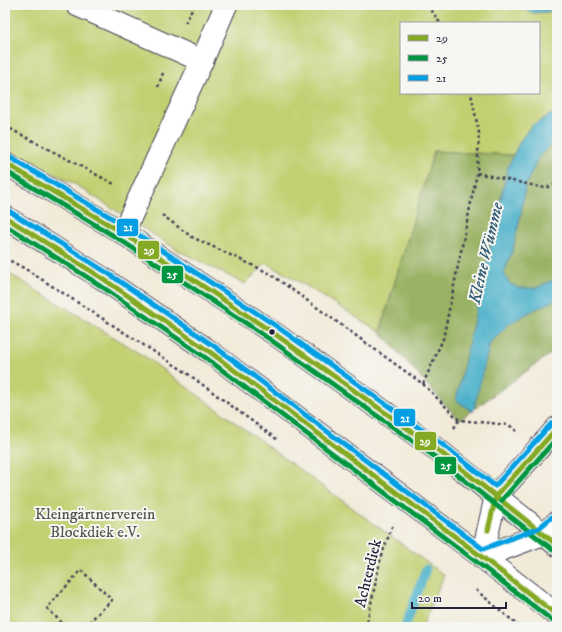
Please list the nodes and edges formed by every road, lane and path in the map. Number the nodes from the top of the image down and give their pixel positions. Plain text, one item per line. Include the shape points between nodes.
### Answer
1 (77, 5) edge
2 (226, 5) edge
3 (428, 5) edge
4 (439, 22) edge
5 (202, 61) junction
6 (471, 94) edge
7 (5, 126) edge
8 (5, 163) edge
9 (476, 174) junction
10 (557, 184) edge
11 (140, 198) junction
12 (5, 217) edge
13 (123, 234) junction
14 (5, 258) edge
15 (423, 384) junction
16 (557, 428) edge
17 (285, 446) dead end
18 (538, 449) junction
19 (496, 496) junction
20 (399, 530) dead end
21 (552, 533) edge
22 (482, 557) junction
23 (471, 586) dead end
24 (557, 615) edge
25 (66, 627) edge
26 (84, 627) edge
27 (366, 627) edge
28 (520, 627) edge

1 - 5 main road
2 - 5 main road
3 - 4 path
5 - 11 main road
6 - 9 path via 479,132
7 - 11 path
8 - 13 main road
9 - 10 path via 545,188
9 - 15 path via 443,339
11 - 13 main road
11 - 15 path via 192,237 269,273
12 - 22 main road via 102,278 210,352
13 - 19 main road via 272,332 439,451
14 - 17 path via 184,371
15 - 18 path via 459,420 508,424
16 - 18 main road
18 - 19 main road
19 - 21 main road
19 - 22 main road
20 - 27 path, Achterdiek via 392,525
21 - 22 main road
22 - 24 main road
23 - 28 path
25 - 26 path via 47,608 81,570 112,600

